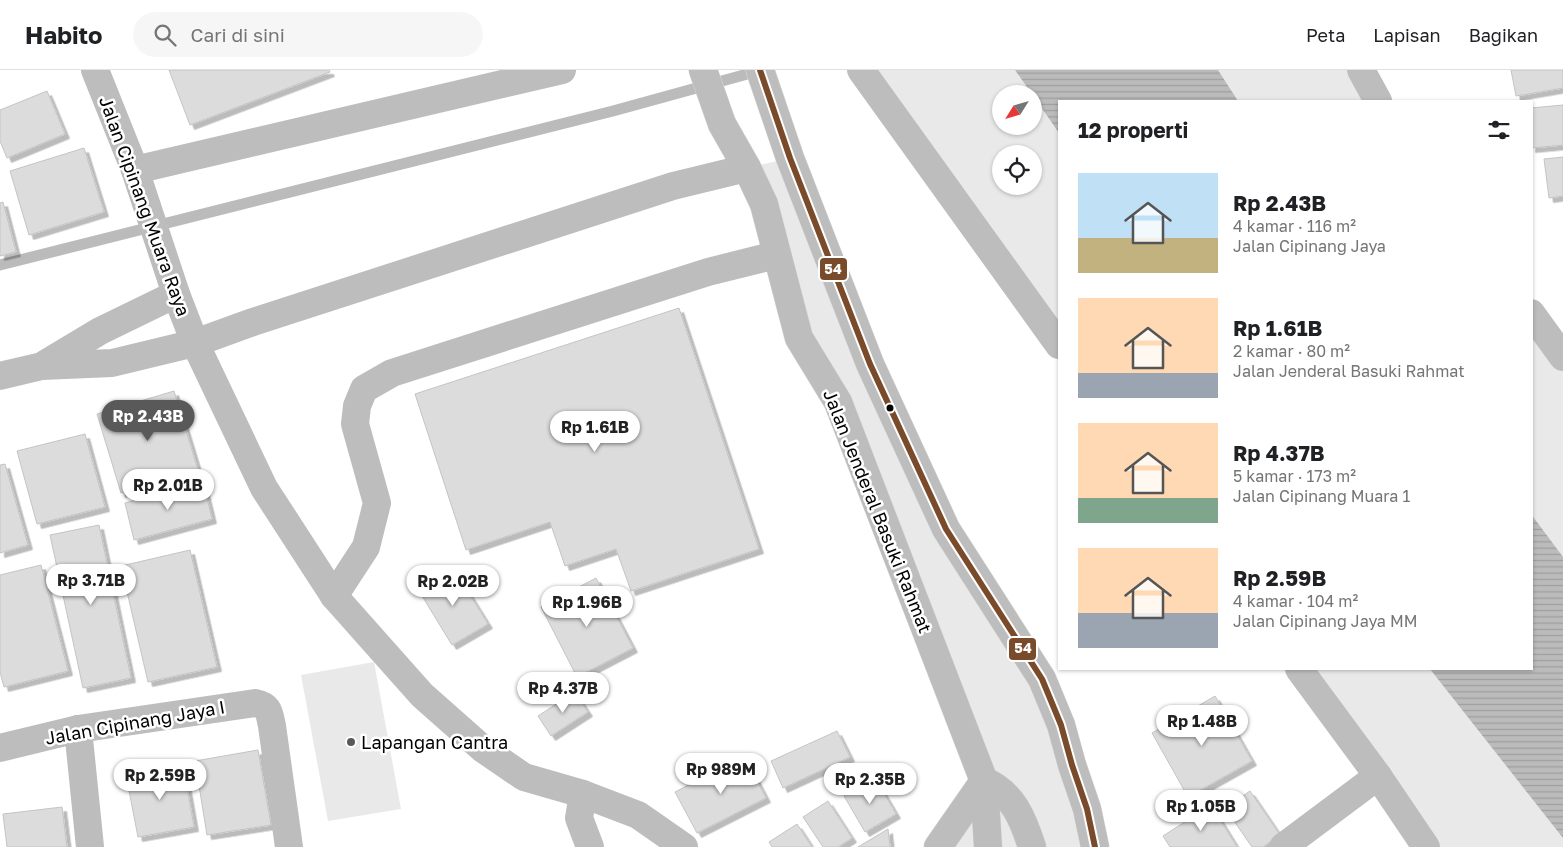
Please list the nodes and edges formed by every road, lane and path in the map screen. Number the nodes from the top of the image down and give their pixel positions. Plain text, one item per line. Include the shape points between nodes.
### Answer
1 (562, 70) edge
2 (760, 70) edge
3 (861, 70) edge
4 (1360, 70) edge
5 (703, 71) edge
6 (102, 73) edge
7 (1377, 100) edge
8 (747, 168) junction
9 (135, 170) junction
10 (776, 255) junction
11 (176, 294) junction
12 (1533, 316) edge
13 (195, 343) junction
14 (1058, 344) edge
15 (1563, 357) edge
16 (42, 366) junction
17 (0, 376) edge
18 (334, 596) junction
19 (1300, 670) edge
20 (78, 728) junction
21 (0, 748) edge
22 (1378, 776) junction
23 (984, 781) junction
24 (583, 794) junction
25 (90, 847) edge
26 (289, 847) edge
27 (590, 847) edge
28 (684, 847) edge
29 (938, 847) edge
30 (988, 847) edge
31 (1032, 847) edge
32 (1095, 847) edge
33 (1284, 847) edge
34 (1426, 847) edge

1 - 9 street
2 - 32 street via 870,364 946,529 1042,679 1061,725
3 - 14 street
4 - 7 street
5 - 8 street, Jalan Jenderal Basuki Rahmat via 722,124
6 - 9 street, Jalan Cipinang Muara Raya
8 - 10 street, Jalan Jenderal Basuki Rahmat via 764,204
8 - 13 street via 673,186
9 - 11 street, Jalan Cipinang Muara Raya
10 - 18 street via 708,272 392,373 364,389 357,406 355,424 377,503 366,548
10 - 23 street, Jalan Jenderal Basuki Rahmat via 799,338 838,402
11 - 13 street, Jalan Cipinang Muara Raya
11 - 16 street via 100,330
12 - 15 street
13 - 16 street via 112,362
13 - 18 street, Jalan Cipinang Muara Raya via 264,488
16 - 17 street
18 - 24 street, Jalan Cipinang Muara Raya via 422,695 483,749 524,777
19 - 22 street
20 - 21 street, Jalan Cipinang Jaya I
20 - 25 street
20 - 26 street, Jalan Cipinang Jaya I via 263,704 272,726
22 - 33 street
22 - 34 street
23 - 29 street
23 - 30 street, Jalan Jenderal Basuki Rahmat
23 - 31 street via 997,786 1017,808
24 - 27 street via 579,818
24 - 28 street, Jalan Cipinang Muara Raya via 638,815

